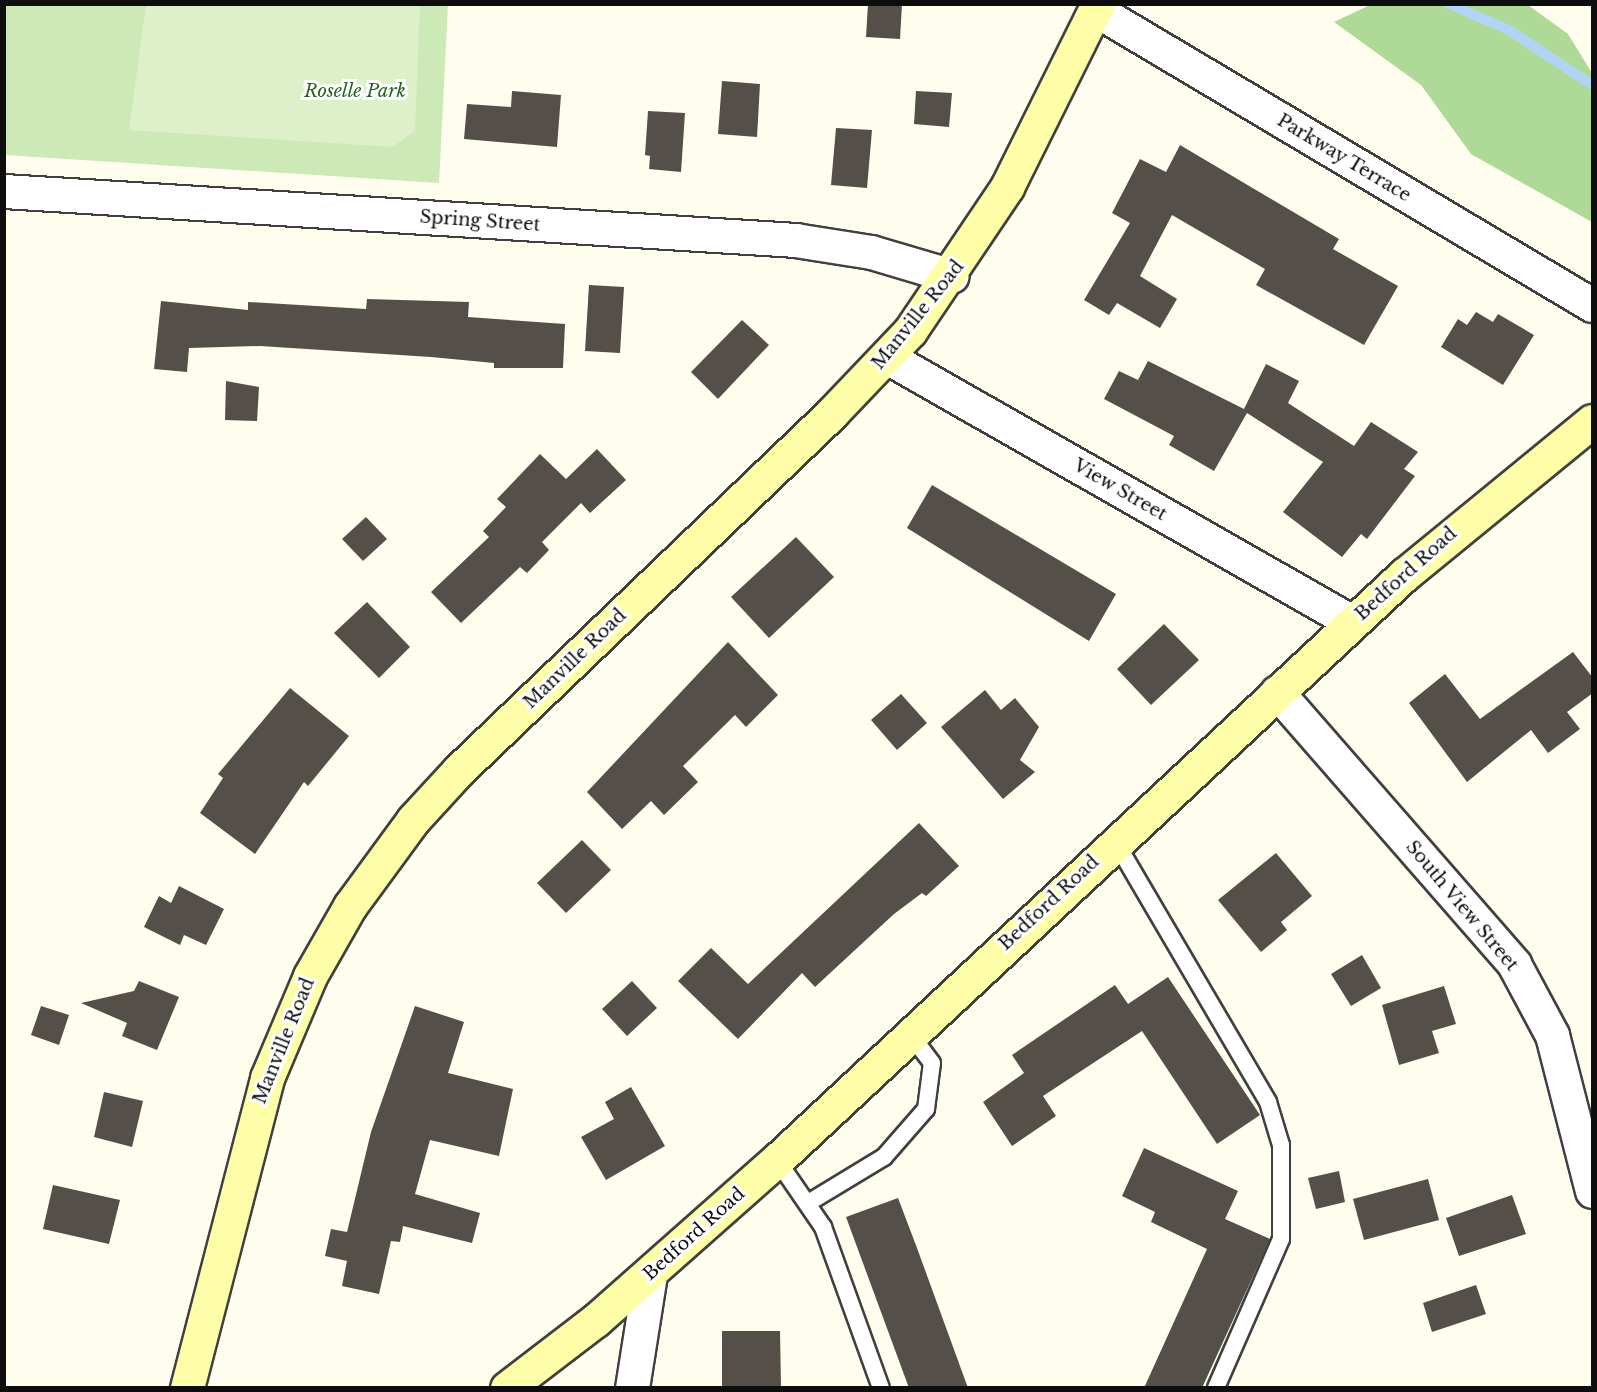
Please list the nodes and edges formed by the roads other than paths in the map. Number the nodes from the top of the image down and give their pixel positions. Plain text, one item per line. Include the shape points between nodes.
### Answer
1 (1097, 7) edge
2 (4, 191) edge
3 (952, 276) junction
4 (1593, 305) edge
5 (887, 357) junction
6 (1593, 421) edge
7 (1352, 622) junction
8 (1277, 692) junction
9 (1115, 842) junction
10 (908, 1032) junction
11 (777, 1160) junction
12 (1593, 1191) edge
13 (808, 1203) junction
14 (650, 1274) junction
15 (187, 1388) edge
16 (507, 1388) edge
17 (632, 1388) edge
18 (881, 1388) edge
19 (1216, 1388) edge

1 - 3 main road, Manville Road via 1029,149
1 - 4 street, Parkway Terrace
2 - 3 street, Spring Street via 795,240 871,252
3 - 5 main road, Manville Road
5 - 7 street, View Street
5 - 15 main road, Manville Road via 459,770 370,876 310,976 267,1078
6 - 7 main road, Bedford Road via 1468,519
7 - 8 main road, Bedford Road
8 - 9 main road, Bedford Road
8 - 12 street, South View Street via 1514,964 1552,1035
9 - 10 main road, Bedford Road
9 - 19 lane via 1268,1102 1281,1144 1281,1239
10 - 11 main road, Bedford Road
10 - 13 lane via 932,1063 926,1109 884,1157
11 - 13 lane
11 - 14 main road, Bedford Road
13 - 18 lane via 823,1227
14 - 16 main road, Bedford Road
14 - 17 street

